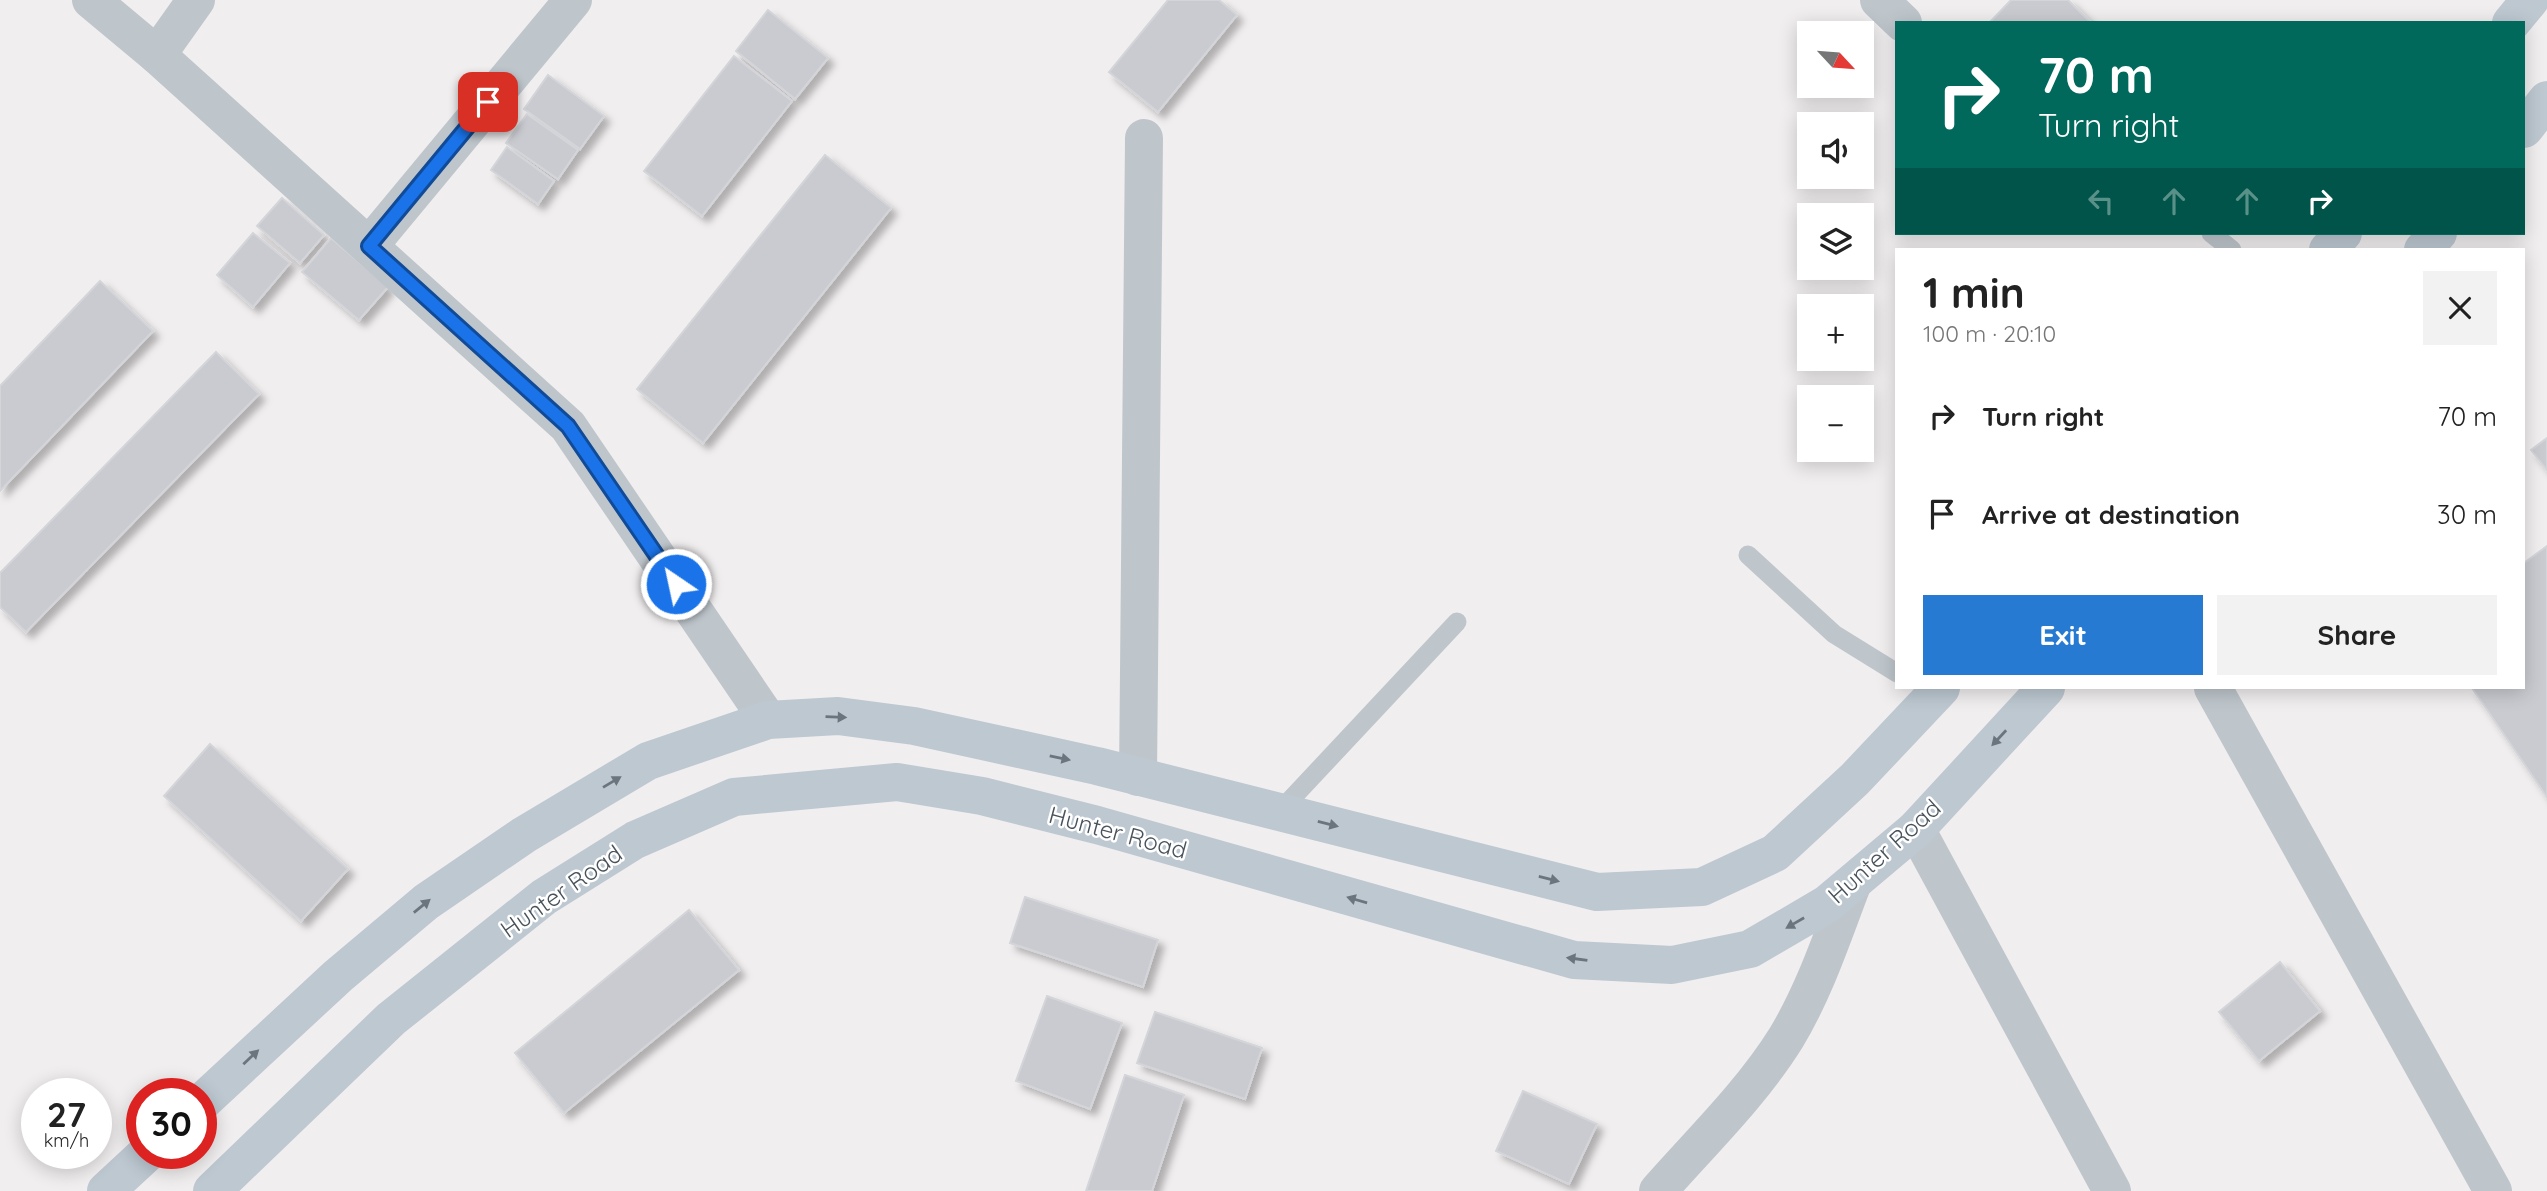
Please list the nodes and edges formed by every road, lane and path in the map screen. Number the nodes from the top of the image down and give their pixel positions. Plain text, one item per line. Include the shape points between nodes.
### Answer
1 (91, 0) edge
2 (196, 0) edge
3 (573, 0) edge
4 (1879, 0) edge
5 (2530, 0) edge
6 (1901, 21) edge
7 (2513, 21) edge
8 (157, 55) junction
9 (2547, 100) edge
10 (2525, 128) edge
11 (1144, 138) dead end
12 (2213, 235) edge
13 (369, 246) junction
14 (2230, 248) edge
15 (1748, 555) dead end
16 (1457, 622) dead end
17 (1895, 672) edge
18 (2045, 689) edge
19 (2214, 689) edge
20 (1931, 690) edge
21 (768, 720) junction
22 (1138, 777) junction
23 (1279, 812) junction
24 (1916, 829) junction
25 (1852, 885) junction
26 (217, 1088) edge
27 (130, 1169) edge
28 (106, 1191) edge
29 (212, 1191) edge
30 (1658, 1191) edge
31 (2112, 1191) edge
32 (2493, 1191) edge

1 - 8 street
2 - 8 street
3 - 13 street
4 - 6 street
5 - 7 main road
8 - 13 street
9 - 10 main road
11 - 22 street
12 - 14 lane
13 - 21 street via 568,426
15 - 17 lane via 1834,634
16 - 23 lane
18 -> 24 main road, Hunter Road
19 - 32 street
23 -> 20 main road via 1597,892 1702,887 1775,853 1856,779
21 -> 22 main road via 838,716 914,726
26 -> 21 main road via 426,902 524,835 648,761
22 - 23 main road
24 - 25 main road, Hunter Road
24 - 31 street
25 -> 29 main road, Hunter Road via 1750,949 1672,965 1574,960 982,796 897,782 734,797 635,840 544,897 391,1019
25 - 30 street via 1817,978 1785,1039
27 - 28 main road

